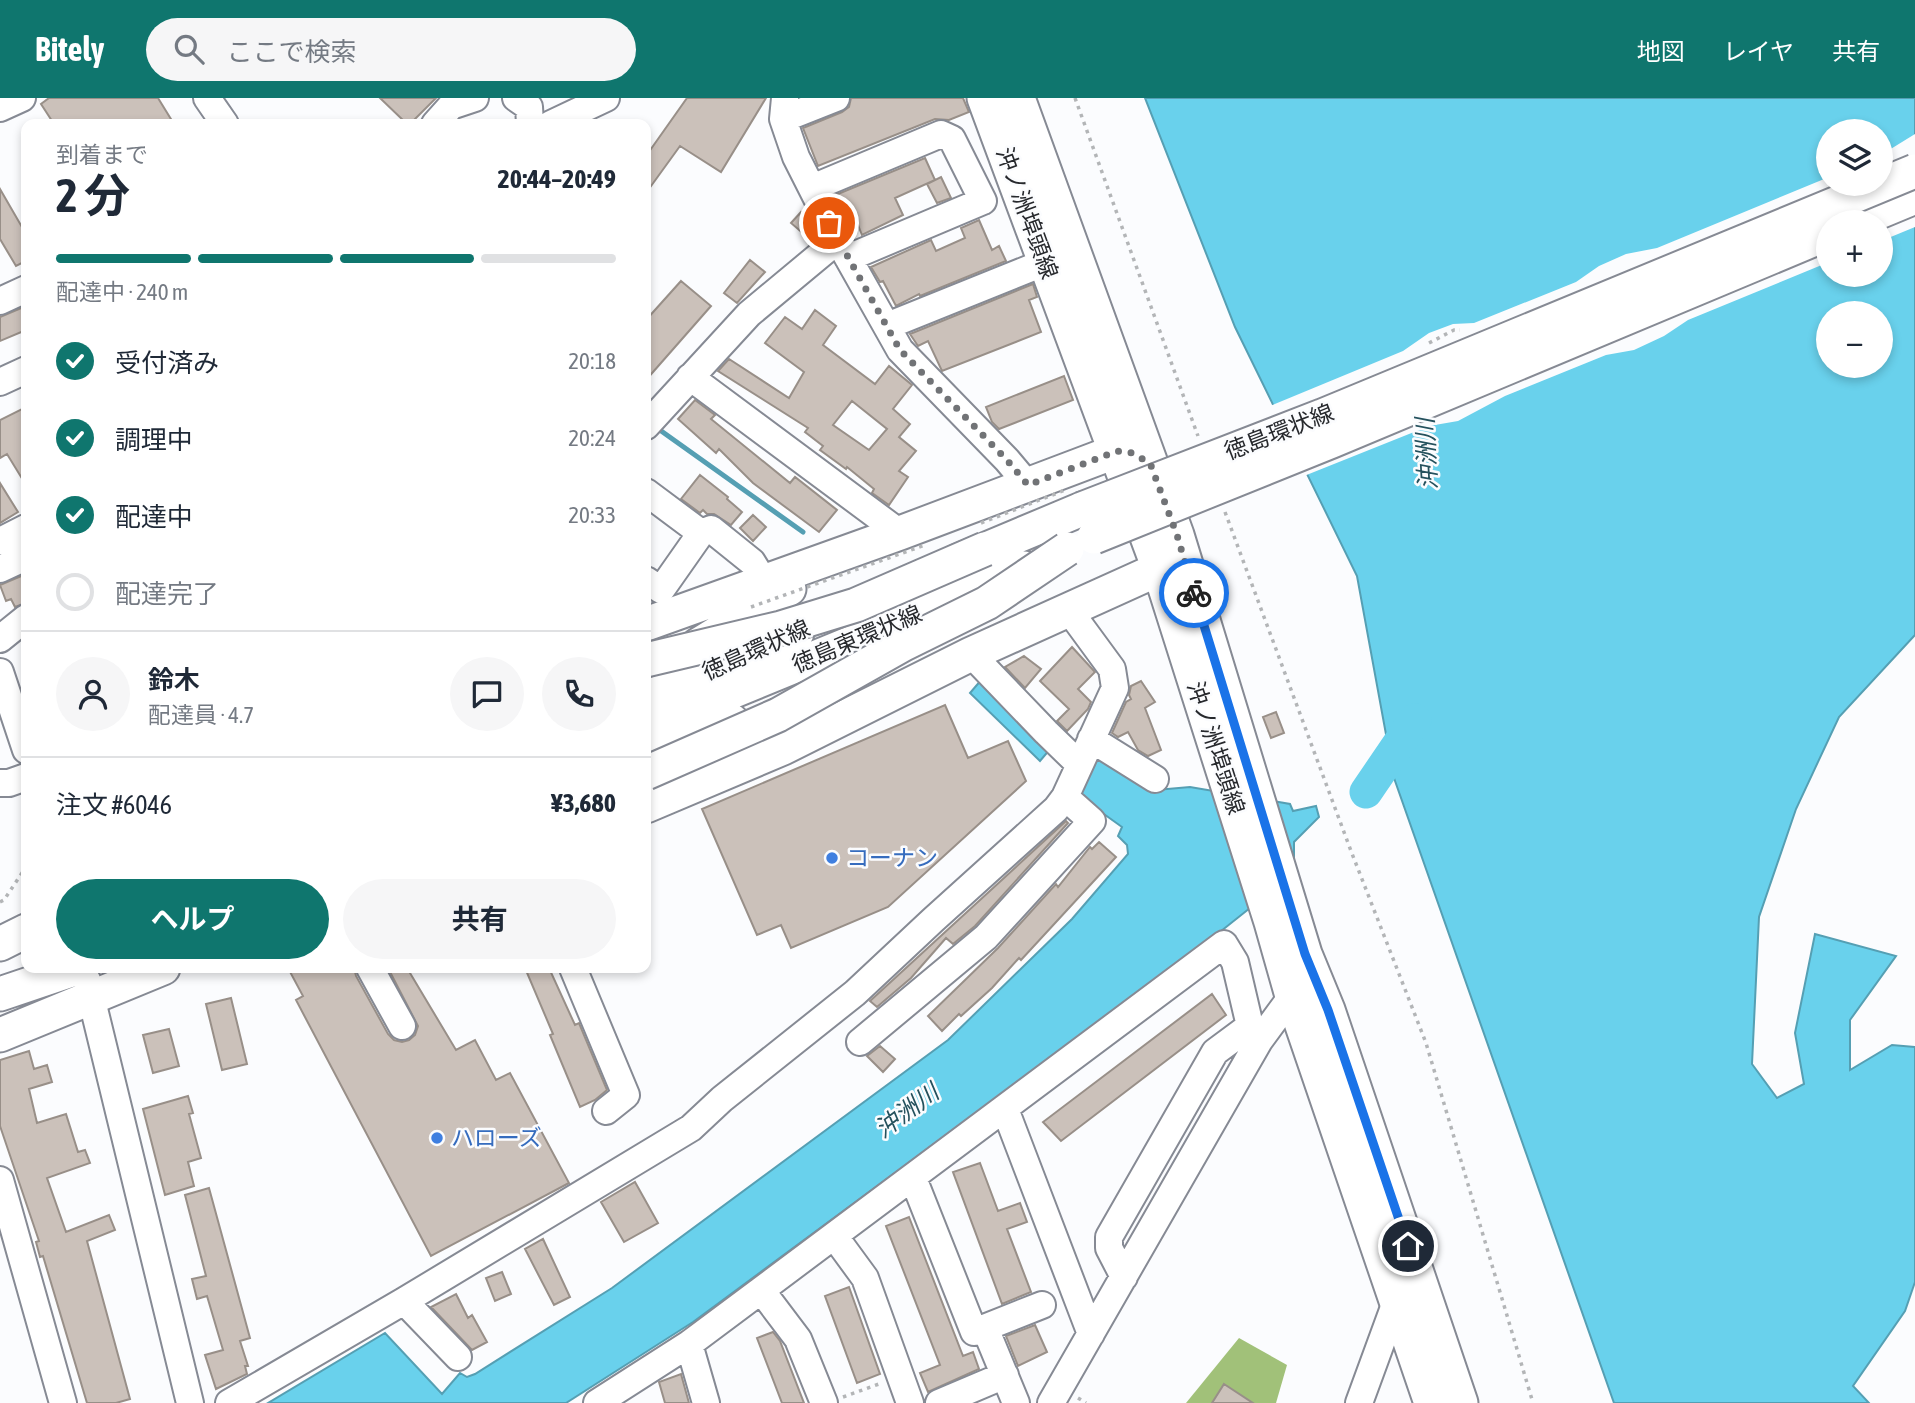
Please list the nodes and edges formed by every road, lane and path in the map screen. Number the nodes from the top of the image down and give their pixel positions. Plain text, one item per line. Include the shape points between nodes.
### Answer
1 (22, 98) edge
2 (207, 98) edge
3 (475, 98) edge
4 (516, 98) edge
5 (606, 98) edge
6 (836, 98) edge
7 (985, 98) edge
8 (1018, 98) edge
9 (1075, 98) edge
10 (0, 108) edge
11 (784, 109) edge
12 (222, 119) edge
13 (439, 119) edge
14 (530, 119) edge
15 (567, 119) edge
16 (1915, 171) edge
17 (812, 188) junction
18 (1018, 189) junction
19 (1915, 197) edge
20 (983, 201) junction
21 (1884, 210) edge
22 (1816, 238) edge
23 (843, 249) junction
24 (1046, 262) junction
25 (21, 291) edge
26 (0, 301) edge
27 (887, 326) junction
28 (21, 372) edge
29 (690, 377) junction
30 (0, 382) edge
31 (651, 420) edge
32 (1202, 448) dead end
33 (1117, 451) junction
34 (1150, 463) junction
35 (1028, 485) junction
36 (651, 496) edge
37 (1221, 500) dead end
38 (21, 530) edge
39 (701, 533) junction
40 (900, 533) junction
41 (1177, 535) junction
42 (0, 541) edge
43 (1080, 543) junction
44 (985, 549) junction
45 (21, 559) edge
46 (0, 569) edge
47 (1159, 569) junction
48 (651, 583) edge
49 (765, 583) junction
50 (1068, 609) junction
51 (21, 622) edge
52 (651, 622) edge
53 (0, 639) edge
54 (967, 656) junction
55 (651, 659) edge
56 (651, 669) edge
57 (0, 672) edge
58 (651, 696) edge
59 (651, 725) edge
60 (21, 735) edge
61 (1091, 739) junction
62 (651, 751) edge
63 (1079, 764) junction
64 (651, 771) edge
65 (21, 779) edge
66 (1155, 779) dead end
67 (0, 783) edge
68 (1240, 784) junction
69 (1065, 797) junction
70 (651, 804) edge
71 (21, 874) edge
72 (0, 902) edge
73 (21, 914) edge
74 (1282, 914) junction
75 (0, 925) edge
76 (21, 934) edge
77 (0, 944) edge
78 (21, 953) edge
79 (1305, 954) junction
80 (0, 962) edge
81 (46, 973) edge
82 (62, 973) edge
83 (138, 973) edge
84 (373, 973) edge
85 (575, 973) edge
86 (88, 983) edge
87 (0, 993) edge
88 (1292, 996) junction
89 (1328, 1010) junction
90 (402, 1026) dead end
91 (0, 1035) edge
92 (860, 1042) dead end
93 (1005, 1109) junction
94 (606, 1111) dead end
95 (913, 1178) junction
96 (0, 1180) edge
97 (835, 1237) junction
98 (10, 1251) edge
99 (1124, 1277) junction
100 (761, 1290) junction
101 (404, 1301) junction
102 (1396, 1302) junction
103 (1042, 1305) dead end
104 (979, 1330) junction
105 (1091, 1334) junction
106 (689, 1344) junction
107 (458, 1357) dead end
108 (1005, 1375) junction
109 (901, 1377) junction
110 (832, 1401) edge
111 (1056, 1401) edge
112 (600, 1402) edge
113 (63, 1403) edge
114 (190, 1403) edge
115 (229, 1403) edge
116 (706, 1403) edge
117 (910, 1403) edge
118 (939, 1403) edge
119 (1016, 1403) edge
120 (1359, 1403) edge
121 (1431, 1403) edge
122 (1461, 1403) edge
123 (1533, 1403) edge

1 - 10 street
2 - 12 street
3 - 13 street via 451,106
4 - 14 street via 529,107
5 - 15 street
6 - 11 street
7 - 18 main road, 沖ノ洲埠頭線
8 - 34 main road, 沖ノ洲埠頭線
9 - 32 path
11 - 17 street via 796,156
16 - 44 main road, 徳島環状線, bridge via 1322,416
17 - 20 street via 941,135 952,139
17 - 23 street
18 - 20 street
18 - 24 main road, 沖ノ洲埠頭線
19 - 21 main road
20 - 23 street
22 - 43 main road, 徳島環状線, bridge
23 - 27 street
23 - 29 street via 749,314
24 - 27 street
24 - 33 main road, 沖ノ洲埠頭線
25 - 26 street
27 - 35 street via 900,350
28 - 30 street
29 - 31 street
29 - 40 street
33 - 34 main road
33 - 35 main road
33 - 47 main road, 沖ノ洲埠頭線
34 - 41 main road, 沖ノ洲埠頭線
35 - 40 main road
36 - 39 street
37 - 123 path via 1426,1043
38 - 42 street
39 - 48 street via 661,590
39 - 49 street via 711,529 752,562
40 - 49 main road
40 - 56 main road via 805,579
41 - 47 main road
41 - 68 main road, 沖ノ洲埠頭線
43 - 59 main road, 徳島東環状線, bridge
43 - 64 main road, bridge via 987,603 778,715
44 - 55 main road, bridge via 856,605
44 - 58 main road, 徳島環状線, bridge
45 - 46 street
47 - 50 main road
47 - 68 main road, 沖ノ洲埠頭線
49 - 52 main road
50 - 54 main road
50 - 61 street via 1112,668 1115,688
51 - 53 street
54 - 62 main road via 890,685 719,724
54 - 63 street
54 - 70 main road via 783,748
57 - 60 street
61 - 63 street
61 - 66 street
63 - 69 street
65 - 67 street
68 - 74 main road, 沖ノ洲埠頭線
69 - 92 street via 1092,821 986,937
69 - 101 street via 855,993 691,1128
71 - 72 path
73 - 75 main road
74 - 79 main road, 沖ノ洲埠頭線
74 - 88 main road, 沖ノ洲埠頭線
76 - 77 main road
78 - 80 main road
79 - 88 street
79 - 89 main road, 沖ノ洲埠頭線
81 - 87 main road
82 - 87 main road
83 - 86 main road
84 - 90 street
85 - 94 street via 626,1095
86 - 91 main road
86 - 114 street
88 - 89 street
88 - 99 street via 1259,1041
88 - 102 main road, 沖ノ洲埠頭線
89 - 122 main road, 沖ノ洲埠頭線
93 - 95 street
93 - 99 street via 1224,944 1234,962 1250,1026 1215,1052 1109,1237 1109,1248
93 - 105 street
95 - 97 street
95 - 104 street
96 - 98 street
97 - 100 street
97 - 109 street via 865,1278
98 - 113 street
99 - 105 street
100 - 106 street
100 - 110 street via 798,1339
101 - 107 street
101 - 115 street
102 - 120 street
102 - 121 main road, 沖ノ洲埠頭線
103 - 104 street
104 - 108 street
105 - 111 street
106 - 112 street
106 - 116 street
108 - 118 street
108 - 119 street
109 - 110 path
109 - 117 street

